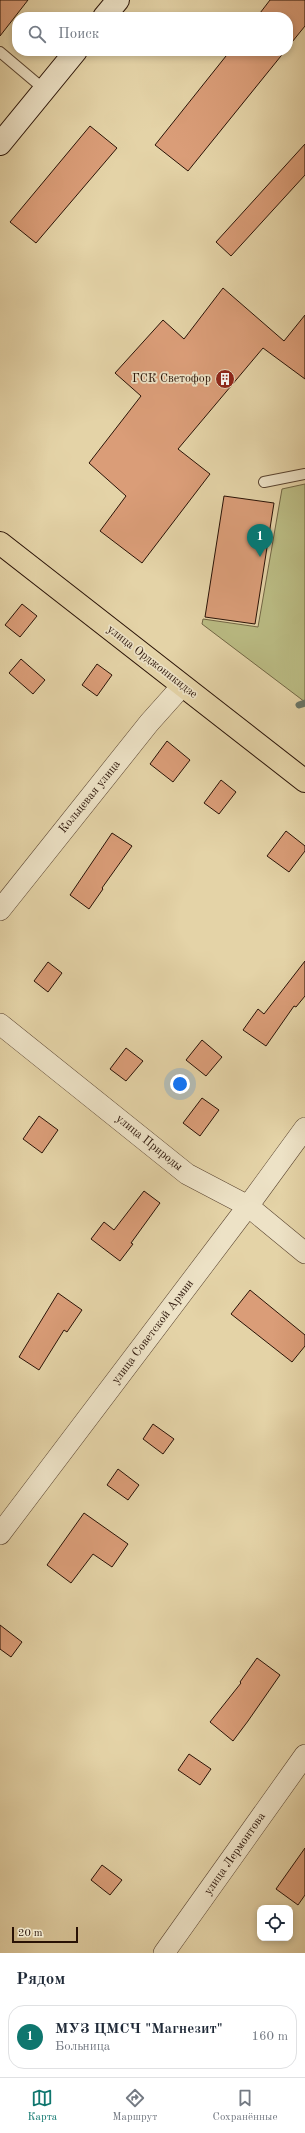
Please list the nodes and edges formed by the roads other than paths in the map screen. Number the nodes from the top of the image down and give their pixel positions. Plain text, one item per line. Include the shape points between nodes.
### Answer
1 (118, 0) edge
2 (108, 12) edge
3 (0, 52) edge
4 (72, 56) edge
5 (45, 90) junction
6 (0, 144) edge
7 (305, 474) edge
8 (264, 482) dead end
9 (0, 543) edge
10 (182, 686) junction
11 (305, 781) edge
12 (0, 910) edge
13 (0, 1024) edge
14 (305, 1128) edge
15 (248, 1206) junction
16 (305, 1253) edge
17 (0, 1534) edge
18 (305, 1755) edge
19 (164, 1953) edge

1 - 2 main road
3 - 5 lane
4 - 5 main road
5 - 6 main road
7 - 8 lane
9 - 10 main road, улица Орджоникидзе
10 - 11 main road, улица Орджоникидзе
10 - 12 street, Кольцевая улица via 149,723
13 - 15 street, улица Природы via 187,1174
14 - 15 street, улица Советской Армии
15 - 16 street, улица Природы
15 - 17 street, улица Советской Армии
18 - 19 street, улица Лермонтова

